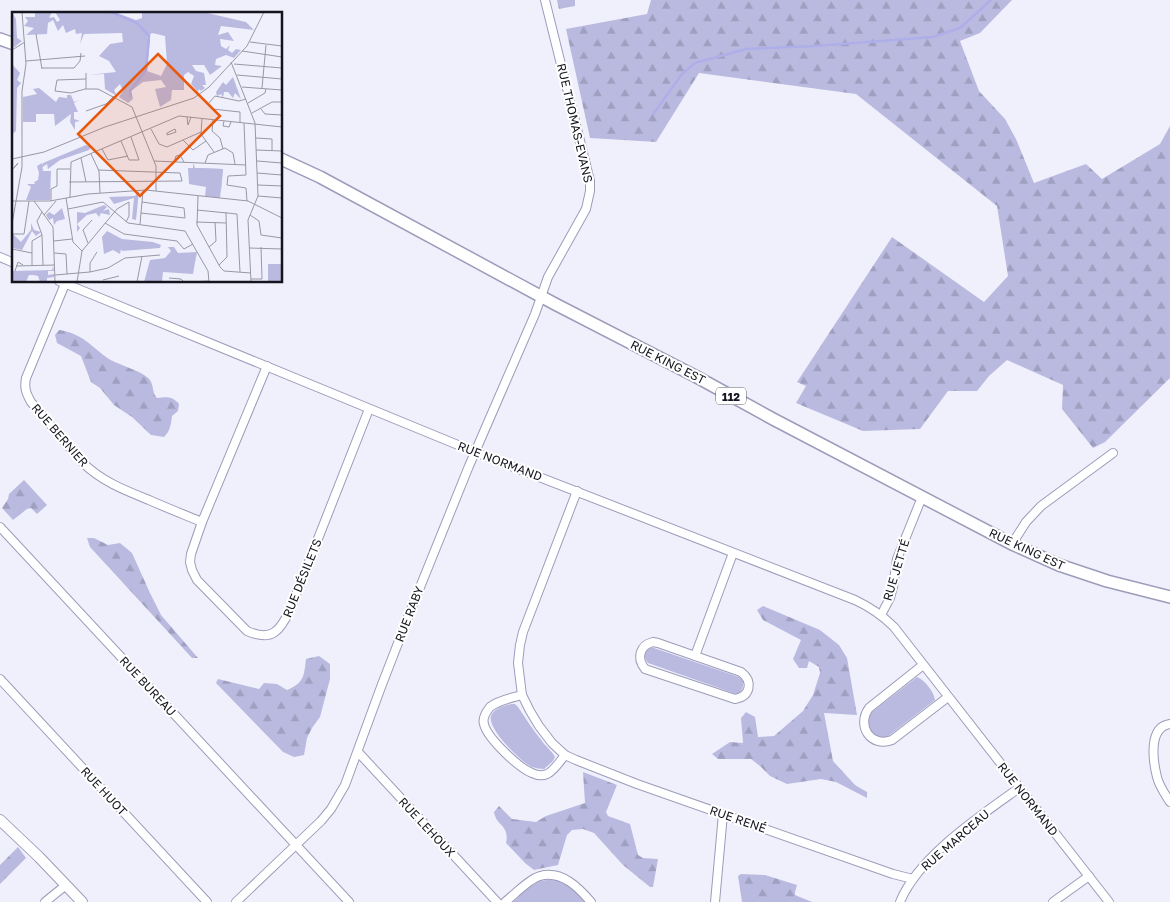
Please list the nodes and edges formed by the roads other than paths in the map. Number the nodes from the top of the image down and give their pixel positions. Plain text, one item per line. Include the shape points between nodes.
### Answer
1 (544, 0) edge
2 (0, 39) edge
3 (12, 43) edge
4 (282, 159) edge
5 (0, 257) edge
6 (12, 262) edge
7 (62, 282) edge
8 (540, 296) junction
9 (267, 366) junction
10 (369, 409) junction
11 (475, 452) junction
12 (1113, 453) dead end
13 (577, 491) junction
14 (922, 497) junction
15 (202, 522) junction
16 (0, 527) edge
17 (1012, 544) junction
18 (733, 553) junction
19 (1170, 597) edge
20 (880, 615) junction
21 (695, 656) junction
22 (923, 665) junction
23 (0, 679) edge
24 (522, 695) junction
25 (948, 697) junction
26 (1170, 724) edge
27 (358, 752) junction
28 (565, 755) junction
29 (1019, 788) junction
30 (1170, 802) edge
31 (723, 814) junction
32 (0, 820) edge
33 (296, 845) junction
34 (1089, 876) junction
35 (913, 879) junction
36 (66, 884) junction
37 (45, 902) edge
38 (82, 902) edge
39 (207, 902) edge
40 (236, 902) edge
41 (349, 902) edge
42 (497, 902) edge
43 (505, 902) edge
44 (591, 902) edge
45 (715, 902) edge
46 (900, 902) edge
47 (1053, 902) edge
48 (1109, 902) edge

1 - 8 street, RUE THOMAS-EVANS via 588,172 590,191 586,209
2 - 3 main road
4 - 8 main road, RUE KING EST / 112
5 - 6 street
7 - 9 street, RUE NORMAND
7 - 15 street, RUE BERNIER via 26,378 26,393 31,402 82,462 101,478
8 - 11 street, RUE RABY
8 - 14 main road, RUE KING EST / 112
9 - 10 street, RUE NORMAND
9 - 15 street, RUE DÉSILETS
10 - 11 street, RUE NORMAND
10 - 15 street, RUE DÉSILETS via 290,610 274,633 259,636 246,631 197,580 190,562
11 - 13 street, RUE NORMAND
11 - 27 street, RUE RABY
12 - 17 street via 1041,506
13 - 18 street, RUE NORMAND
13 - 24 street, RUE RENÉ via 523,632 518,663
14 - 17 main road, RUE KING EST / 112
14 - 20 street, RUE JETTÉ via 897,559 890,598
16 - 33 street, RUE BUREAU
17 - 19 main road, RUE KING EST / 112 via 1059,565
18 - 20 street, RUE NORMAND via 855,600
18 - 21 street
20 - 22 street, RUE NORMAND via 894,627
21 - 21 street via 653,642 643,648 640,661 645,669 736,699 746,693 749,685 744,674
22 - 25 street, RUE NORMAND
22 - 25 street via 866,711 864,725 871,738 881,742 892,740
23 - 39 street, RUE HUOT
24 - 28 street, RUE RENÉ via 539,726
24 - 28 street via 499,702 486,712 484,726 493,739 522,767 539,775 551,771
25 - 29 street, RUE NORMAND
26 - 30 street via 1158,731 1154,755 1157,778
27 - 33 street, RUE RABY via 339,797 321,821
27 - 42 street, RUE LEHOUX
28 - 31 street, RUE RENÉ
29 - 34 street, RUE NORMAND
29 - 35 street, RUE MARCEAU via 970,824
31 - 35 street, RUE RENÉ
31 - 45 street
32 - 36 street
33 - 40 street, RUE RABY
33 - 41 street, RUE BUREAU
34 - 47 street
34 - 48 street, RUE NORMAND
35 - 46 street, RUE MARCEAU
36 - 37 street
36 - 38 street
43 - 44 street via 531,880 550,875 571,882

